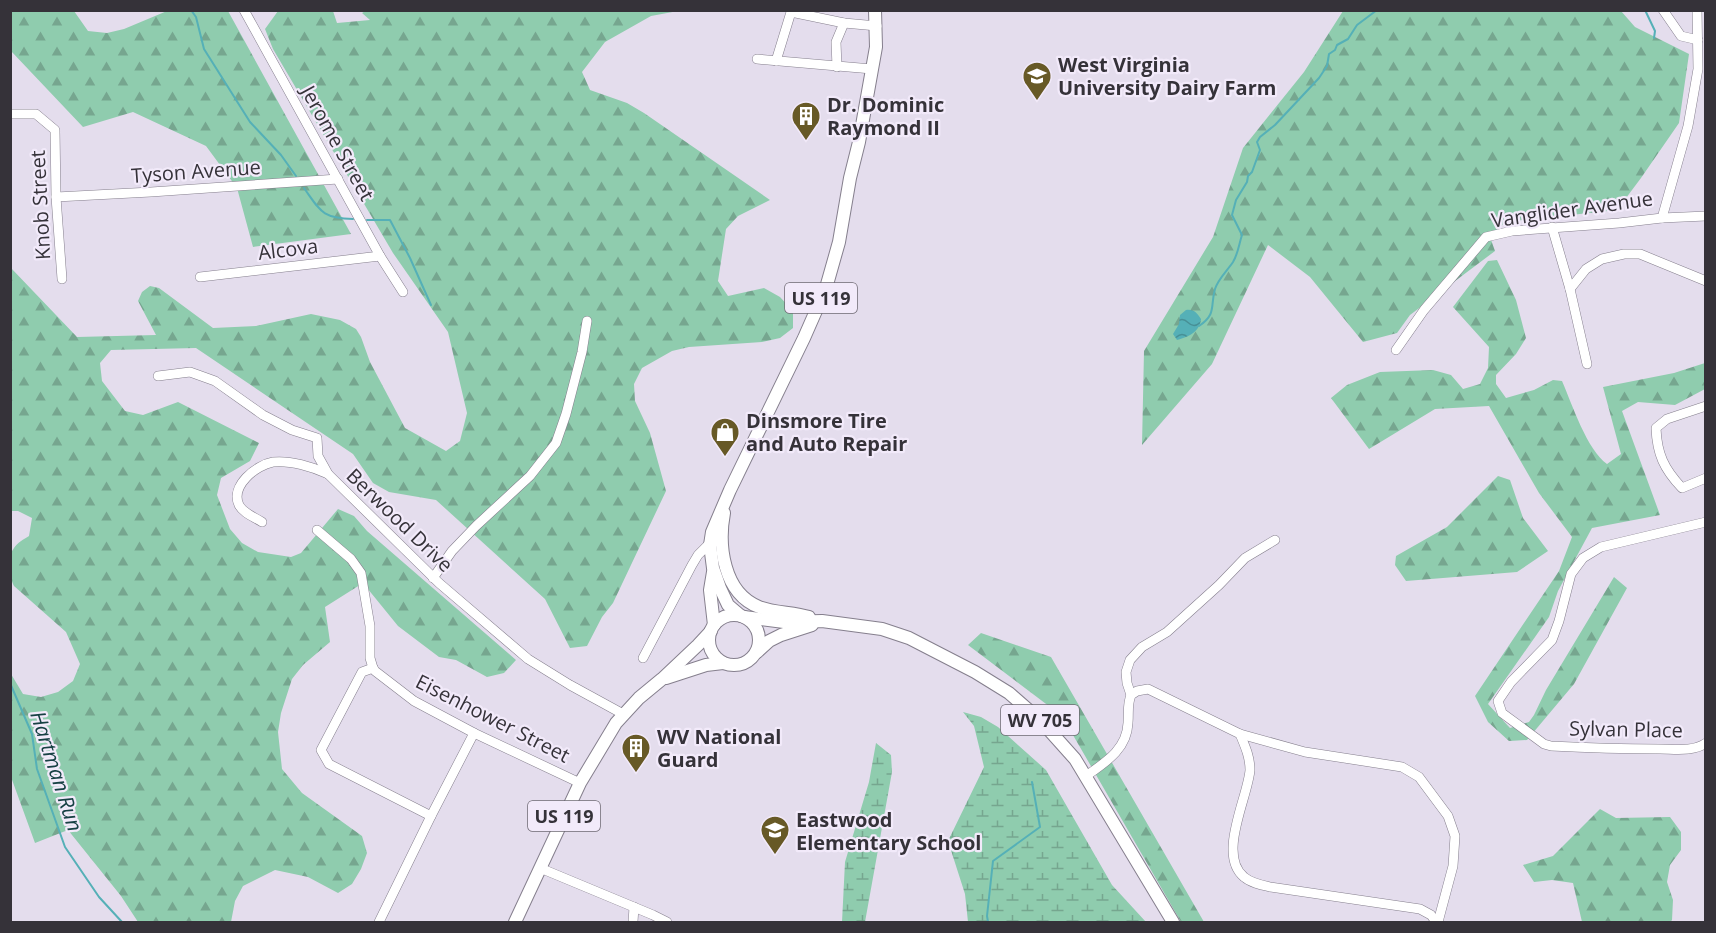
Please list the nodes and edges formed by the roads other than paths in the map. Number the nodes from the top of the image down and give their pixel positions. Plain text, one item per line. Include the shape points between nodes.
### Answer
1 (244, 10) edge
2 (875, 10) edge
3 (1663, 10) edge
4 (1697, 10) edge
5 (790, 12) edge
6 (844, 23) junction
7 (877, 26) junction
8 (1698, 40) junction
9 (757, 59) dead end
10 (776, 61) junction
11 (837, 67) junction
12 (872, 69) junction
13 (10, 114) edge
14 (338, 179) junction
15 (57, 197) junction
16 (1706, 216) edge
17 (1662, 218) junction
18 (1552, 227) junction
19 (380, 256) junction
20 (200, 278) dead end
21 (62, 279) dead end
22 (1706, 281) edge
23 (1570, 289) junction
24 (403, 292) dead end
25 (587, 321) dead end
26 (1396, 350) dead end
27 (1587, 363) dead end
28 (158, 376) dead end
29 (1706, 406) edge
30 (328, 474) junction
31 (1706, 478) edge
32 (730, 489) junction
33 (262, 522) dead end
34 (1706, 522) edge
35 (317, 530) dead end
36 (1275, 540) dead end
37 (710, 543) junction
38 (713, 568) junction
39 (433, 578) junction
40 (743, 617) junction
41 (822, 621) junction
42 (713, 628) junction
43 (757, 652) junction
44 (643, 658) dead end
45 (723, 663) junction
46 (373, 668) junction
47 (662, 679) junction
48 (1131, 695) junction
49 (623, 714) junction
50 (474, 733) junction
51 (1240, 734) junction
52 (1703, 745) edge
53 (1086, 776) junction
54 (580, 783) junction
55 (431, 816) junction
56 (540, 868) junction
57 (634, 908) junction
58 (379, 922) edge
59 (515, 922) edge
60 (633, 922) edge
61 (667, 922) edge
62 (1173, 922) edge
63 (1437, 922) edge

1 - 14 street, Jerome Street
2 - 7 main road, US 119
3 - 8 street via 1681,36
4 - 8 street, Vanglider Avenue
5 - 6 street
5 - 10 street
6 - 7 street
6 - 11 street via 836,42
7 - 12 main road, US 119
8 - 17 street, Vanglider Avenue via 1698,69 1688,126
9 - 10 street
10 - 11 street
11 - 12 street
12 - 32 main road, US 119 via 839,242 826,288
13 - 15 street, Knob Street via 36,114 55,130
14 - 15 street, Tyson Avenue
14 - 19 street, Jerome Street
15 - 21 street, Knob Street
16 - 17 street
17 - 18 street, Vanglider Avenue
18 - 23 street
18 - 26 street, Vanglider Avenue via 1486,237 1424,310
19 - 20 street, Alcova
19 - 24 street, Jerome Street
22 - 23 street via 1640,254 1624,254 1586,268
23 - 27 street
25 - 39 street via 556,444 530,476 452,551
28 - 30 street, Berwood Drive via 190,372 215,381 263,416 317,438 318,456
29 - 31 street via 1667,419 1656,428 1657,446 1676,482 1682,488
30 - 33 street via 313,467 272,462 254,471 243,480 238,503
30 - 39 street, Berwood Drive
32 - 37 main road, US 119
32 - 41 main road via 721,536 727,571 739,593 762,608
34 - 52 street, Sylvan Place via 1601,546 1583,558 1571,574 1552,640 1498,701 1502,713 1551,746 1682,750
35 - 46 street via 351,559 361,573
36 - 48 street via 1245,558 1167,632 1142,646 1126,672
37 - 38 main road, US 119
37 - 44 street via 692,565
38 - 40 main road, US 119 via 728,605
38 - 42 main road, US 119
39 - 49 street, Berwood Drive via 528,659
40 - 41 main road, WV 705
40 - 42 main road via 728,616
40 - 43 main road via 756,628 760,644
41 - 43 main road, WV 705 via 781,634
41 - 53 main road, WV 705 via 882,629 909,638 975,672 1026,707 1060,740
42 - 45 main road via 709,644
42 - 47 main road, US 119
43 - 45 main road via 746,663
45 - 47 main road, US 119
46 - 50 street, Eisenhower Street via 414,701
46 - 55 street via 362,672 321,750 329,764
47 - 49 main road, US 119
48 - 51 street via 1148,689
48 - 53 street via 1125,740 1116,754
49 - 54 main road, US 119
50 - 54 street, Eisenhower Street
50 - 55 street
51 - 63 street via 1305,752 1402,766 1419,777 1448,816 1455,836 1453,866
51 - 63 street via 1250,771 1233,847 1242,876 1270,887 1420,909
53 - 62 main road, WV 705
54 - 56 main road, US 119
55 - 58 street
56 - 57 street
56 - 59 main road, US 119
57 - 60 street
57 - 61 street

